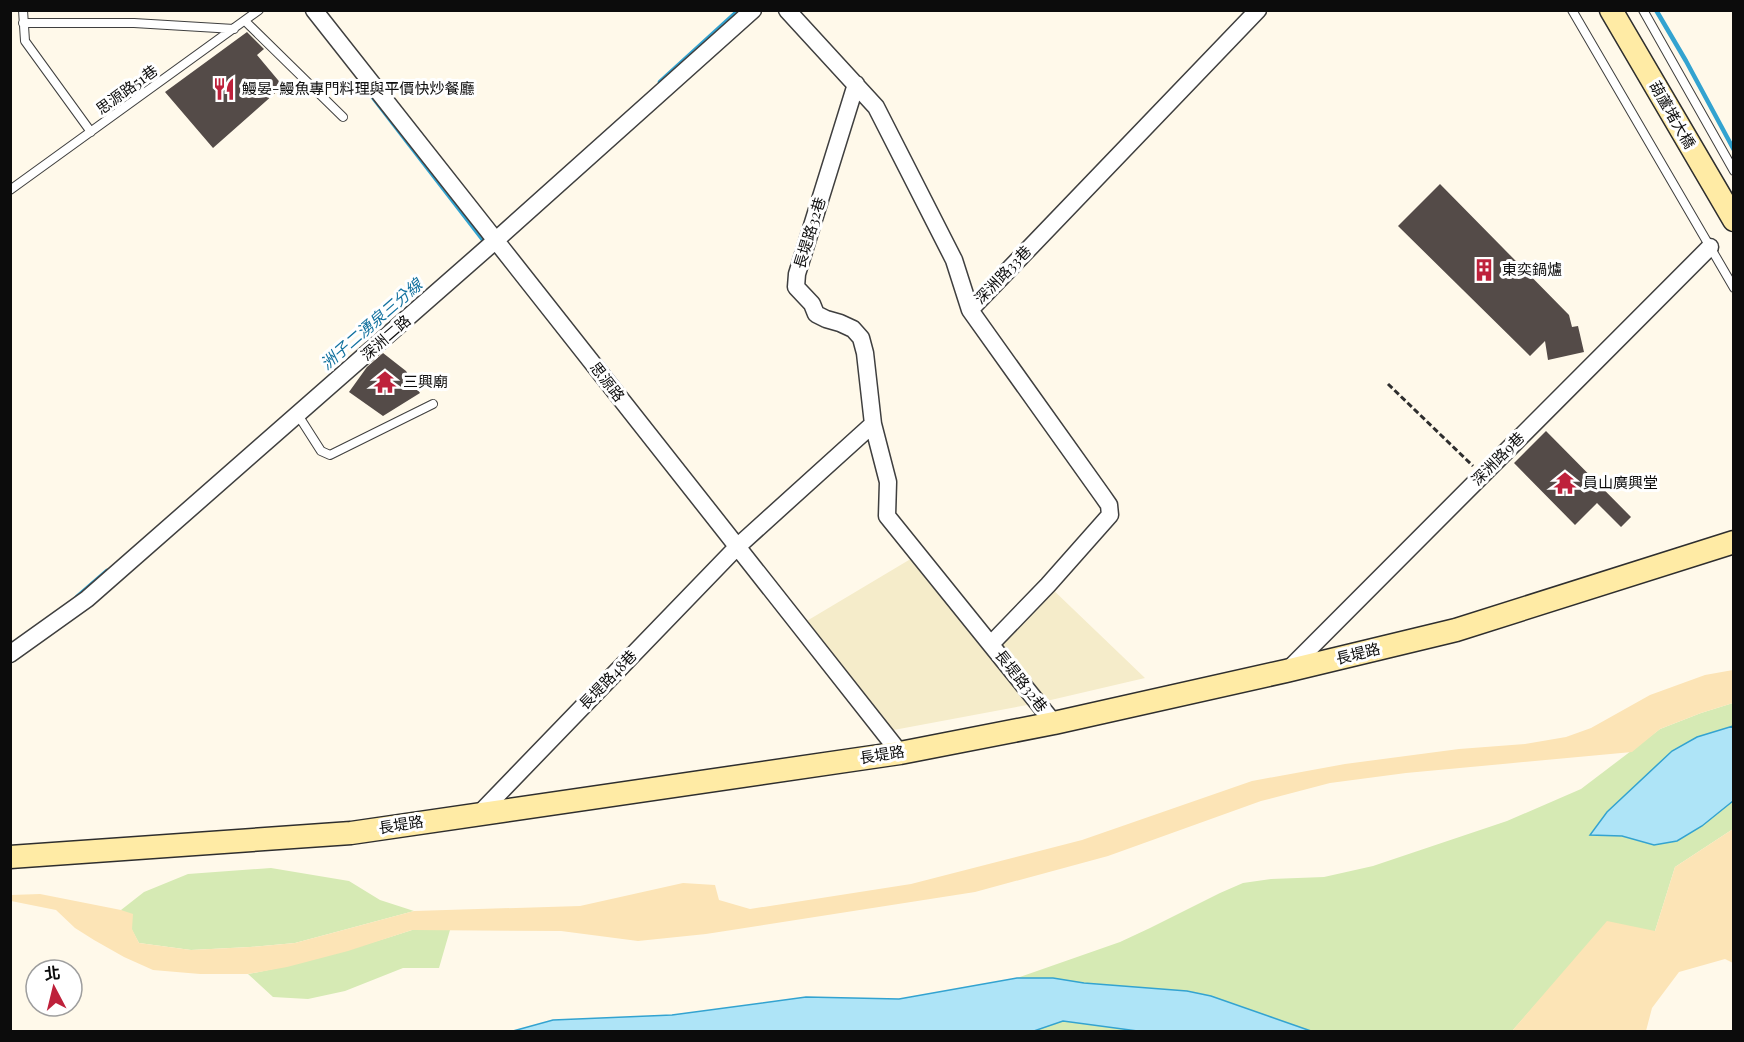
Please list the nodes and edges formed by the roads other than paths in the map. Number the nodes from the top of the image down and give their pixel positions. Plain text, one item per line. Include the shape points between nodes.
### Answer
1 (23, 10) edge
2 (259, 10) edge
3 (314, 10) edge
4 (753, 10) edge
5 (787, 10) edge
6 (1258, 10) edge
7 (1572, 10) edge
8 (1611, 10) edge
9 (1643, 10) edge
10 (245, 21) junction
11 (24, 23) junction
12 (234, 29) junction
13 (856, 84) junction
14 (343, 117) dead end
15 (91, 132) junction
16 (1734, 171) edge
17 (10, 190) edge
18 (1734, 220) edge
19 (495, 241) junction
20 (1710, 247) junction
21 (1734, 288) edge
22 (970, 310) junction
23 (433, 404) dead end
24 (298, 415) junction
25 (873, 424) junction
26 (1734, 542) edge
27 (737, 547) junction
28 (991, 644) junction
29 (10, 654) edge
30 (1286, 671) junction
31 (1054, 723) junction
32 (900, 753) junction
33 (479, 814) junction
34 (10, 857) edge

1 - 11 lane
2 - 10 lane, 思源路51巷
3 - 19 street, 思源路
4 - 19 street, 深洲二路
5 - 13 street, 深洲路33巷
6 - 22 street, 深洲路33巷
7 - 20 lane
8 - 18 street, 葫蘆堵大橋
9 - 16 lane
10 - 12 lane, 思源路51巷
10 - 14 lane
11 - 12 lane via 134,23
11 - 15 lane via 25,41
12 - 15 lane, 思源路51巷
13 - 22 street, 深洲路33巷 via 876,107 944,240
13 - 25 street, 長堤路32巷 via 796,287 816,314 840,322 861,338
15 - 17 lane, 思源路51巷
19 - 24 street, 深洲二路
19 - 27 street, 思源路
20 - 21 lane
20 - 30 street, 深洲路9巷
22 - 28 street via 1109,505 1110,515
23 - 24 lane via 330,455 321,452
24 - 29 street, 深洲二路 via 87,599
25 - 27 street
25 - 28 street, 長堤路32巷 via 888,482 887,516
26 - 30 street, 長堤路 via 1456,630
27 - 32 street, 思源路
27 - 33 street, 長堤路48巷
28 - 31 street, 長堤路32巷
30 - 31 street, 長堤路
31 - 32 street, 長堤路
32 - 33 street, 長堤路
33 - 34 street, 長堤路 via 351,833

